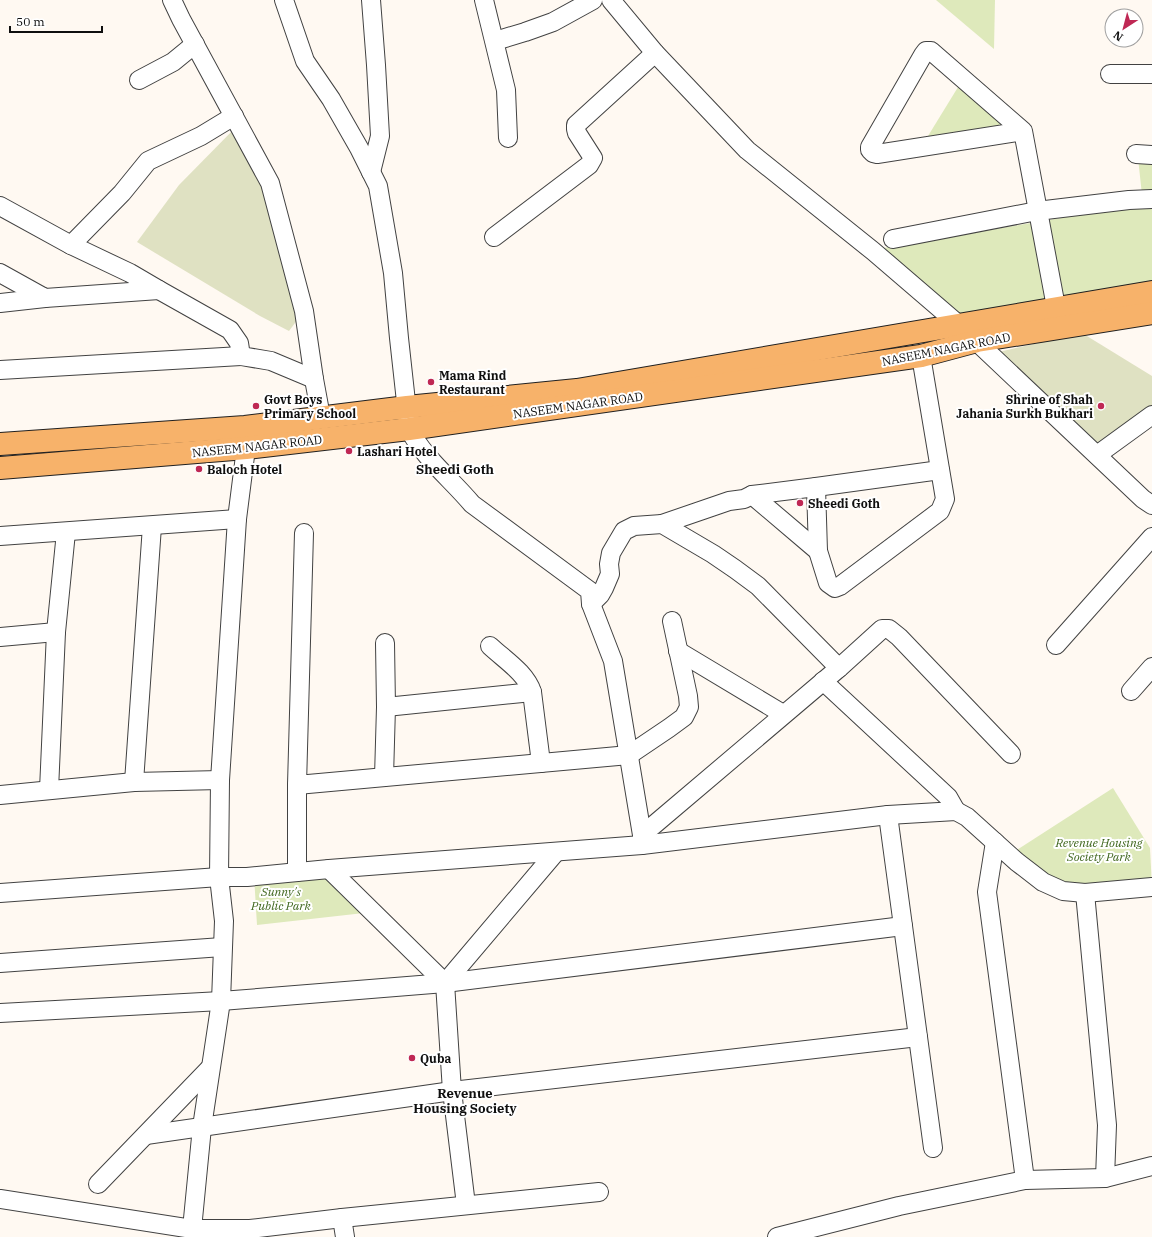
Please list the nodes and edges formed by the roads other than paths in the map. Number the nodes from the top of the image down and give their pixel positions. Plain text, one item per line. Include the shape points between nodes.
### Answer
1 (172, 0) edge
2 (284, 0) edge
3 (371, 0) edge
4 (484, 0) edge
5 (593, 0) edge
6 (611, 0) edge
7 (495, 41) junction
8 (195, 44) junction
9 (655, 53) junction
10 (1110, 74) dead end
11 (1152, 74) edge
12 (139, 80) dead end
13 (234, 116) junction
14 (1023, 131) junction
15 (508, 138) dead end
16 (371, 172) junction
17 (1152, 199) edge
18 (0, 206) edge
19 (1037, 211) junction
20 (494, 237) dead end
21 (893, 239) dead end
22 (71, 245) junction
23 (0, 273) edge
24 (159, 290) junction
25 (1152, 292) edge
26 (45, 298) junction
27 (0, 303) edge
28 (1056, 307) junction
29 (1152, 313) edge
30 (958, 324) junction
31 (977, 341) junction
32 (241, 356) junction
33 (921, 356) junction
34 (0, 370) edge
35 (314, 379) junction
36 (408, 407) junction
37 (1152, 415) edge
38 (321, 417) junction
39 (410, 429) junction
40 (245, 437) junction
41 (0, 444) edge
42 (1097, 455) junction
43 (0, 468) edge
44 (940, 470) junction
45 (816, 487) junction
46 (752, 496) junction
47 (1152, 505) edge
48 (237, 519) junction
49 (662, 524) junction
50 (152, 526) junction
51 (66, 532) junction
52 (304, 533) dead end
53 (0, 536) edge
54 (1152, 537) edge
55 (818, 551) junction
56 (591, 604) junction
57 (672, 621) dead end
58 (56, 632) junction
59 (0, 637) edge
60 (386, 643) dead end
61 (1056, 645) dead end
62 (490, 646) dead end
63 (678, 651) junction
64 (1152, 667) edge
65 (839, 668) junction
66 (823, 681) junction
67 (1131, 691) dead end
68 (532, 692) junction
69 (386, 707) junction
70 (783, 714) junction
71 (1012, 754) dead end
72 (629, 756) junction
73 (541, 763) junction
74 (384, 778) junction
75 (220, 780) junction
76 (134, 782) junction
77 (297, 785) junction
78 (49, 790) junction
79 (0, 795) edge
80 (956, 811) junction
81 (888, 815) junction
82 (642, 840) junction
83 (995, 842) junction
84 (556, 852) junction
85 (329, 869) junction
86 (297, 872) junction
87 (219, 877) junction
88 (1152, 886) edge
89 (0, 893) edge
90 (1085, 893) junction
91 (903, 926) junction
92 (222, 947) junction
93 (0, 963) edge
94 (445, 983) junction
95 (220, 1001) junction
96 (0, 1013) edge
97 (918, 1037) junction
98 (210, 1068) junction
99 (452, 1091) junction
100 (202, 1127) junction
101 (146, 1135) junction
102 (933, 1148) dead end
103 (1152, 1166) edge
104 (1105, 1178) junction
105 (1025, 1180) junction
106 (98, 1184) dead end
107 (599, 1192) dead end
108 (0, 1199) edge
109 (466, 1205) junction
110 (342, 1218) junction
111 (192, 1229) junction
112 (345, 1237) edge
113 (777, 1237) edge

1 - 8 street
2 - 16 street via 305,61 331,99
3 - 16 street via 380,136
4 - 7 street
5 - 7 street via 553,22
6 - 9 street
7 - 15 street via 506,90
8 - 12 street via 174,62
8 - 13 street
9 - 20 street via 576,125 577,133 593,158 589,165
9 - 30 street via 747,150 873,251
10 - 11 street
13 - 22 street via 201,136 148,161 122,194
13 - 35 street via 270,183 304,311
14 - 14 street via 931,51 926,51 870,150 877,154
14 - 19 street
16 - 36 street via 378,186 393,273
17 - 19 street
18 - 22 street
19 - 21 street
19 - 28 street
22 - 24 street
23 - 26 street
24 - 26 street
24 - 32 street via 230,330 239,343
25 - 28 main road, NASEEM NAGAR ROAD
26 - 27 street
28 - 30 main road, NASEEM NAGAR ROAD
29 - 31 main road, NASEEM NAGAR ROAD
30 - 31 street
30 - 36 main road, NASEEM NAGAR ROAD via 577,390
31 - 33 main road, NASEEM NAGAR ROAD
31 - 42 street
32 - 34 street
32 - 35 street via 270,361
33 - 39 main road, NASEEM NAGAR ROAD
33 - 44 street
35 - 38 street
36 - 38 main road, NASEEM NAGAR ROAD
36 - 39 street
37 - 42 street
38 - 40 main road, NASEEM NAGAR ROAD
39 - 40 main road, NASEEM NAGAR ROAD
39 - 56 street via 425,454 472,504 587,588
40 - 41 main road, NASEEM NAGAR ROAD
40 - 43 main road, NASEEM NAGAR ROAD
40 - 48 street
42 - 47 street
44 - 45 street
44 - 55 street via 945,499 940,511 840,586 835,588 828,584
45 - 46 street
45 - 55 street
46 - 49 street via 729,501
46 - 55 street
48 - 50 street
48 - 75 street
49 - 56 street via 634,526 624,531 611,553 608,564 610,574 604,588
49 - 65 street via 713,554 758,586
50 - 51 street
50 - 76 street
51 - 53 street
51 - 58 street
52 - 77 street
54 - 61 street
56 - 72 street via 613,661
57 - 63 street
58 - 59 street
58 - 78 street
60 - 69 street
62 - 68 street via 520,673 530,685
63 - 70 street
63 - 72 street via 689,707 684,716
64 - 67 street
65 - 66 street
65 - 71 street via 882,629 889,629 900,637
66 - 70 street
66 - 80 street via 948,797
68 - 69 street
68 - 73 street
69 - 74 street
70 - 82 street
72 - 73 street
72 - 82 street
73 - 74 street
74 - 77 street
75 - 76 street
75 - 87 street
76 - 78 street
77 - 86 street
78 - 79 street
80 - 81 street
80 - 83 street via 967,817
81 - 82 street
81 - 91 street
82 - 84 street
83 - 90 street via 1043,882 1063,891
83 - 105 street via 987,892
84 - 85 street
84 - 94 street
85 - 86 street
85 - 94 street
86 - 87 street
87 - 89 street
87 - 92 street via 224,921
88 - 90 street
90 - 104 street via 1107,1125
91 - 94 street
91 - 97 street
92 - 93 street
92 - 95 street
94 - 95 street
94 - 99 street
95 - 96 street
95 - 98 street
97 - 99 street
97 - 102 street
98 - 100 street
98 - 101 street
99 - 100 street
99 - 109 street
100 - 101 street
100 - 111 street
101 - 106 street
103 - 104 street
104 - 105 street
105 - 113 street via 899,1206
107 - 109 street
108 - 111 street
109 - 110 street
110 - 111 street via 250,1229
110 - 112 street

